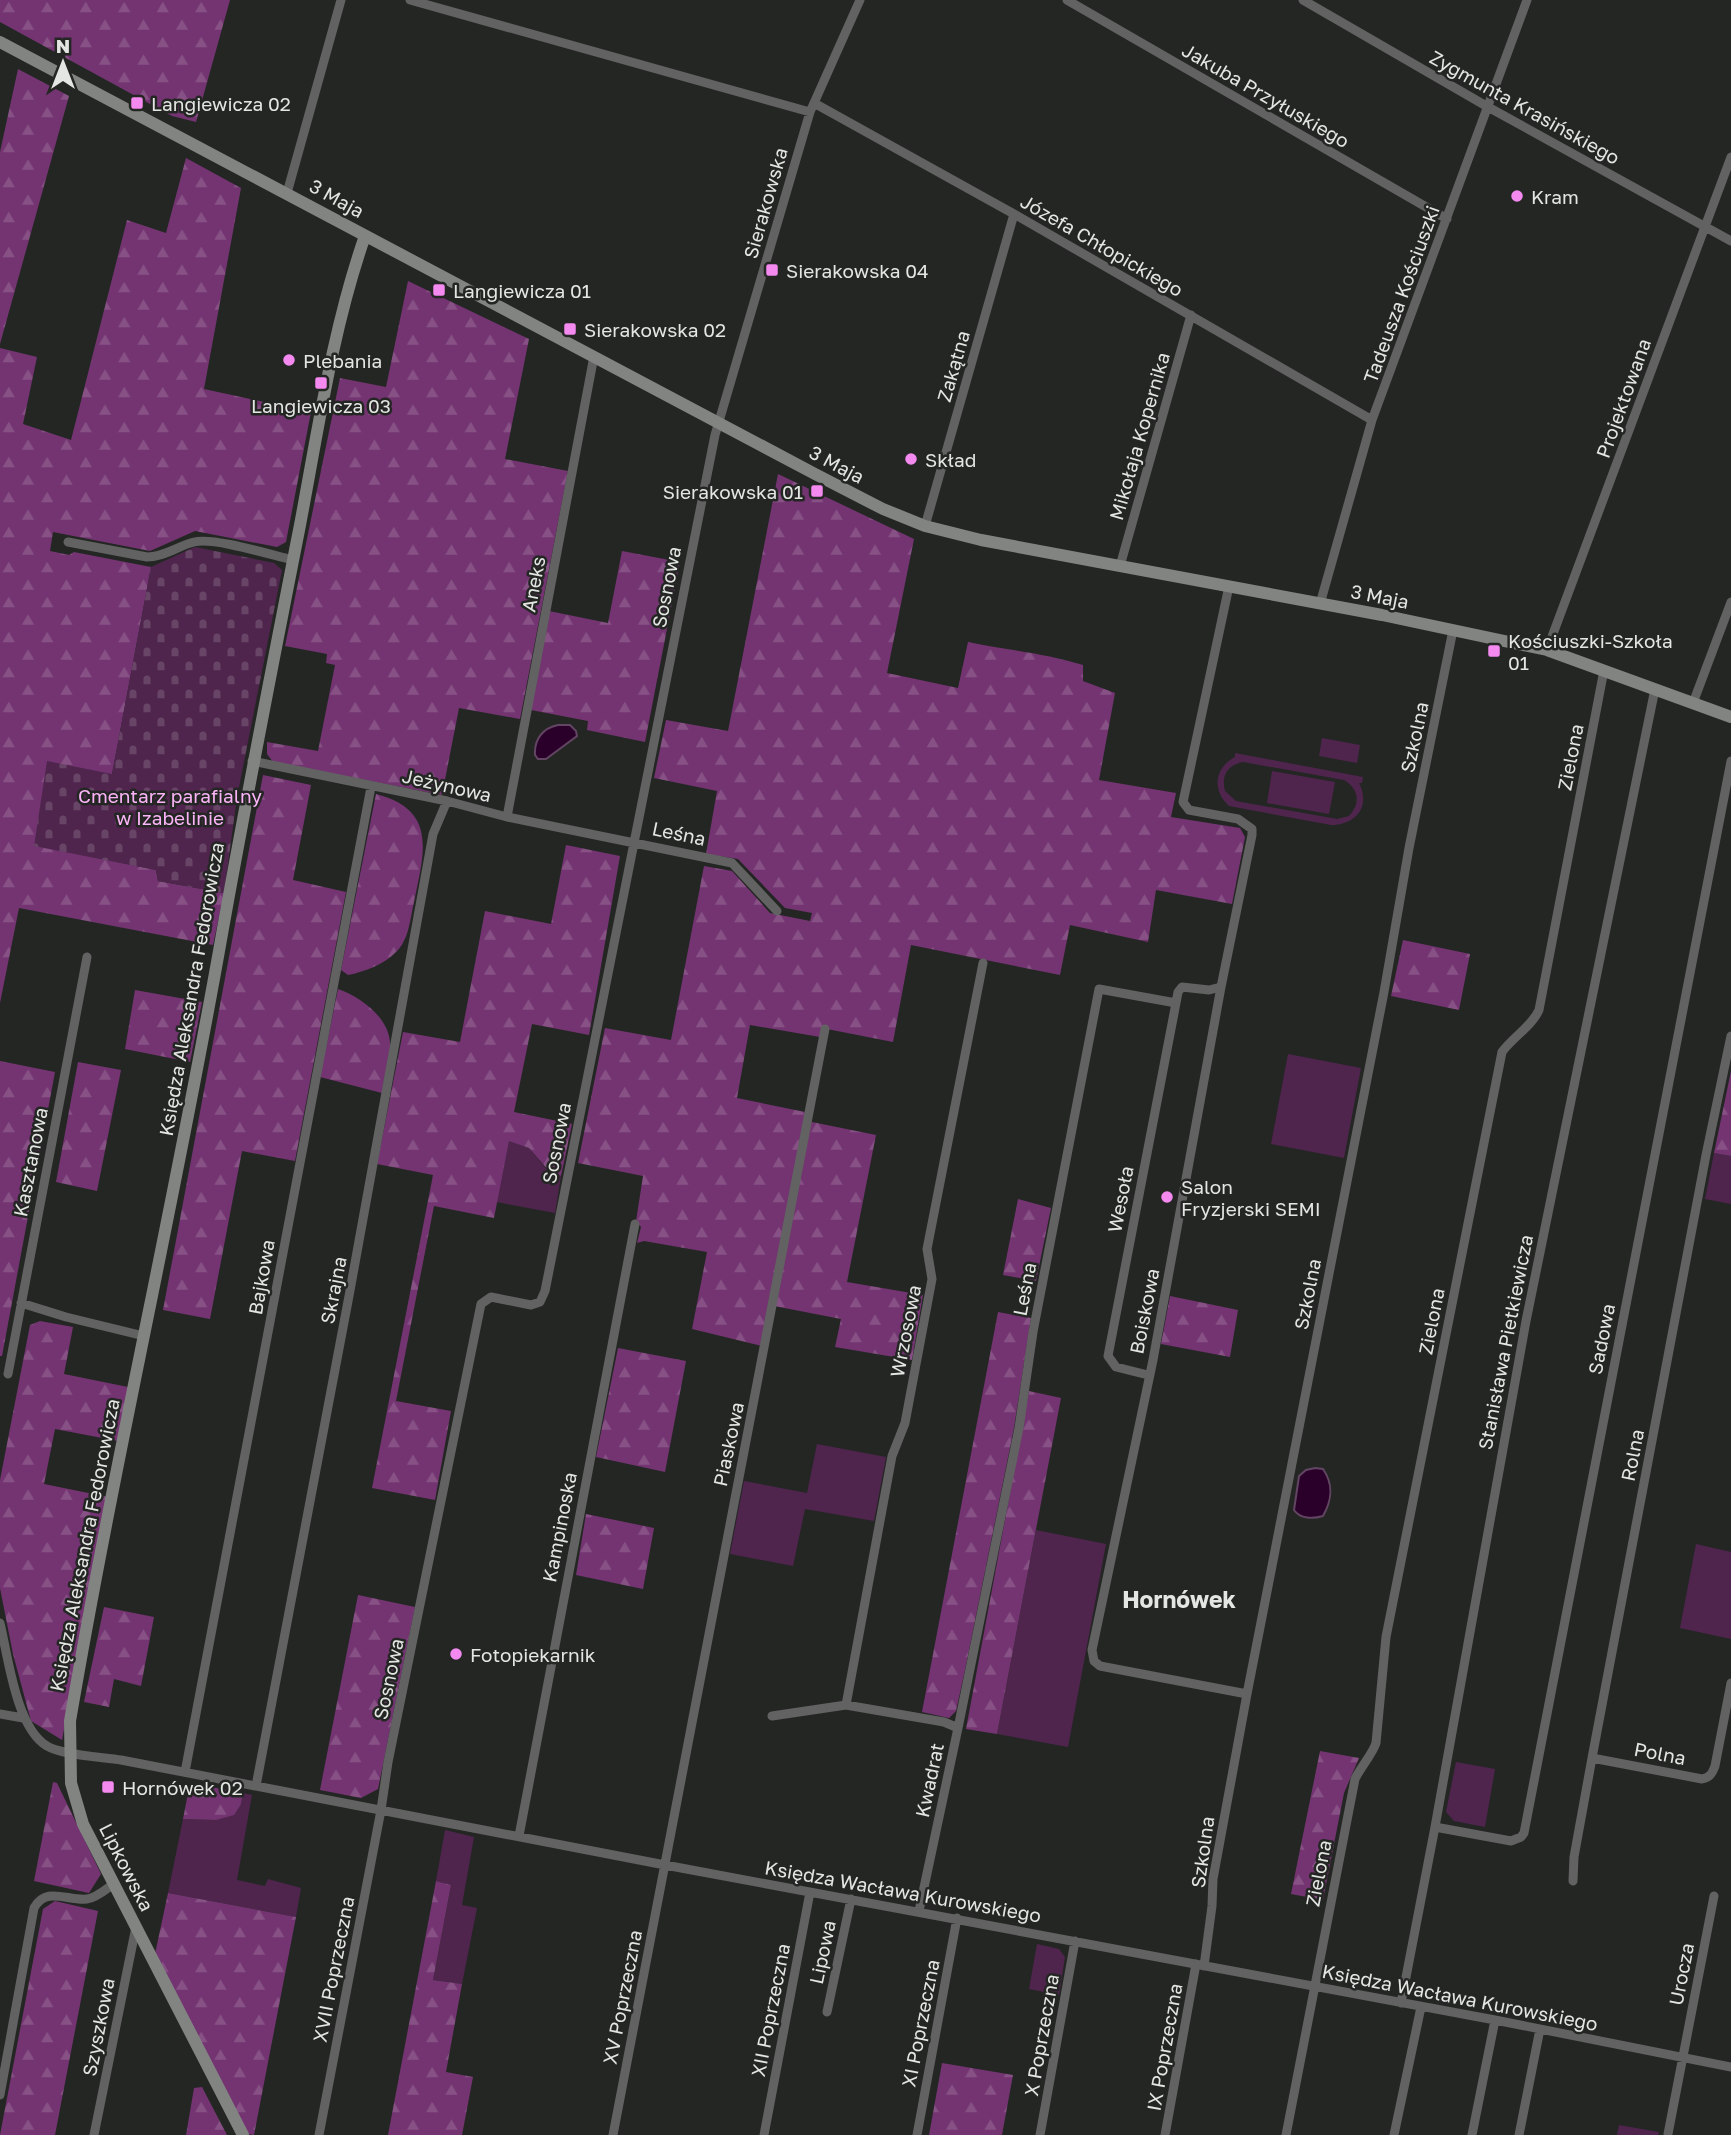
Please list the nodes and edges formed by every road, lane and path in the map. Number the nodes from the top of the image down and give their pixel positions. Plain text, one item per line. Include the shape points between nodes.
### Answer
1 (341, 0) edge
2 (410, 0) edge
3 (860, 0) edge
4 (1067, 0) edge
5 (1303, 0) edge
6 (1527, 0) edge
7 (0, 42) edge
8 (812, 107) junction
9 (1488, 107) junction
10 (1731, 157) edge
11 (287, 193) junction
12 (1014, 214) junction
13 (1447, 219) junction
14 (1706, 228) junction
15 (365, 236) junction
16 (1731, 241) edge
17 (1191, 315) junction
18 (593, 356) junction
19 (1372, 420) junction
20 (719, 422) junction
21 (925, 526) junction
22 (68, 542) dead end
23 (293, 560) junction
24 (1120, 566) junction
25 (1229, 586) junction
26 (1731, 602) edge
27 (1320, 604) junction
28 (1453, 630) junction
29 (1547, 650) junction
30 (1604, 670) junction
31 (1655, 689) junction
32 (1693, 703) junction
33 (1731, 717) edge
34 (252, 761) junction
35 (1731, 761) edge
36 (371, 787) junction
37 (447, 801) junction
38 (507, 817) junction
39 (635, 842) junction
40 (777, 911) dead end
41 (87, 957) dead end
42 (983, 963) dead end
43 (1221, 987) junction
44 (1176, 1003) junction
45 (825, 1029) dead end
46 (1731, 1037) edge
47 (635, 1224) dead end
48 (21, 1303) junction
49 (144, 1336) junction
50 (8, 1374) dead end
51 (1148, 1375) junction
52 (0, 1623) edge
53 (1731, 1683) edge
54 (1247, 1694) junction
55 (846, 1705) junction
56 (0, 1714) edge
57 (772, 1716) dead end
58 (23, 1718) junction
59 (958, 1728) junction
60 (69, 1752) junction
61 (1592, 1758) junction
62 (185, 1772) junction
63 (256, 1786) junction
64 (381, 1810) junction
65 (1435, 1827) junction
66 (519, 1836) junction
67 (665, 1865) junction
68 (1573, 1881) dead end
69 (112, 1885) junction
70 (810, 1892) junction
71 (1714, 1896) dead end
72 (850, 1899) junction
73 (919, 1911) junction
74 (957, 1918) junction
75 (136, 1927) junction
76 (1075, 1941) junction
77 (1200, 1965) junction
78 (1314, 1987) junction
79 (1401, 2003) junction
80 (1421, 2007) junction
81 (827, 2012) dead end
82 (1495, 2020) junction
83 (1540, 2029) junction
84 (1683, 2058) junction
85 (1731, 2067) edge
86 (0, 2095) edge
87 (1668, 2134) edge
88 (94, 2135) edge
89 (243, 2135) edge
90 (318, 2135) edge
91 (613, 2135) edge
92 (764, 2135) edge
93 (917, 2135) edge
94 (1040, 2135) edge
95 (1165, 2135) edge
96 (1286, 2135) edge
97 (1394, 2135) edge
98 (1472, 2135) edge
99 (1519, 2135) edge

1 - 11 street
2 - 8 street, Józefa Chłopickiego
3 - 8 street, Sierakowska
4 - 13 street, Jakuba Przyłuskiego
5 - 9 street, Zygmunta Krasińskiego
6 - 9 street, Tadeusza Kościuszki
7 - 11 street, 3 Maja
8 - 12 street, Józefa Chłopickiego
8 - 20 street, Sierakowska
9 - 13 street, Tadeusza Kościuszki
9 - 14 street, Zygmunta Krasińskiego
10 - 14 street, Projektowana
11 - 15 street, 3 Maja
12 - 17 street, Józefa Chłopickiego
12 - 21 street, Zakątna
13 - 19 street, Tadeusza Kościuszki
14 - 16 street, Zygmunta Krasińskiego
14 - 29 street, Projektowana
15 - 18 street, 3 Maja
15 - 23 street, Księdza Aleksandra Fedorowicza via 352,273
17 - 19 street, Józefa Chłopickiego
17 - 24 street, Mikołaja Kopernika
18 - 20 street, 3 Maja
18 - 38 street, Aneks
19 - 27 street, Tadeusza Kościuszki
20 - 21 street, 3 Maja via 883,509
20 - 39 street, Sosnowa
21 - 24 street, 3 Maja
22 - 23 street via 154,557 209,541
23 - 34 street, Księdza Aleksandra Fedorowicza
24 - 25 street, 3 Maja
25 - 27 street, 3 Maja
25 - 43 street, Boiskowa via 1182,802 1189,810 1238,819 1252,829
26 - 32 street
27 - 28 street, 3 Maja
28 - 29 street, 3 Maja
28 - 54 street, Szkolna
29 - 30 street, 3 Maja
30 - 31 street, 3 Maja
30 - 78 street, Zielona via 1539,1010 1502,1052 1386,1637 1376,1743 1355,1779
31 - 32 street, 3 Maja
31 - 65 street, Stanisława Pietkiewicza via 1526,1321
32 - 33 street, 3 Maja
34 - 36 street, Jeżynowa
34 - 49 street, Księdza Aleksandra Fedorowicza via 199,1063
35 - 65 street, Sadowa via 1524,1833 1511,1841
36 - 37 street, Jeżynowa
36 - 62 street, Bajkowa
37 - 38 street, Jeżynowa
37 - 63 street, Skrajna via 433,834
38 - 39 street, Jeżynowa
39 - 40 street, Leśna via 732,863
39 - 64 street, Sosnowa via 545,1291 540,1302 531,1305 491,1297 481,1304
41 - 48 street, Kasztanowa
42 - 55 street, Wrzosowa via 927,1249 932,1279 925,1318 905,1423 892,1455
43 - 44 street via 1182,987
43 - 51 street, Boiskowa
44 - 51 street, Wesoła via 1108,1356 1116,1367
44 - 59 street, Leśna via 1100,989
45 - 67 street, Piaskowa
46 - 61 street, Rolna
47 - 66 street, Kampinoska
48 - 49 street
48 - 50 street, Kasztanowa
49 - 60 street, Księdza Aleksandra Fedorowicza via 74,1699
51 - 54 street, Boiskowa via 1092,1650 1094,1661 1100,1666
52 - 58 street
53 - 61 street, Polna via 1715,1766 1707,1778
54 - 77 street, Szkolna
55 - 57 street, Kwadrat
55 - 59 street, Kwadrat
56 - 58 street
58 - 60 street via 40,1741
59 - 73 street, Kwadrat
60 - 62 street, Księdza Wacława Kurowskiego
60 - 69 street, Lipkowska via 75,1804
61 - 68 street, Rolna
62 - 63 street, Księdza Wacława Kurowskiego
63 - 64 street, Księdza Wacława Kurowskiego
64 - 66 street, Księdza Wacława Kurowskiego
64 - 90 street, XVII Poprzeczna
65 - 79 street, Stanisława Pietkiewicza
66 - 67 street, Księdza Wacława Kurowskiego
67 - 70 street, Księdza Wacława Kurowskiego
67 - 91 street, XV Poprzeczna
69 - 75 street, Lipkowska
69 - 86 street via 88,1899 45,1896 34,1908
70 - 72 street, Księdza Wacława Kurowskiego
70 - 92 street, XII Poprzeczna
71 - 84 street, Urocza
72 - 73 street, Księdza Wacława Kurowskiego
72 - 81 street, Lipowa
73 - 74 street, Księdza Wacława Kurowskiego
74 - 76 street, Księdza Wacława Kurowskiego
74 - 93 street, XI Poprzeczna
75 - 88 street, Szyszkowa
75 - 89 street, Lipkowska
76 - 77 street, Księdza Wacława Kurowskiego
76 - 94 street, X Poprzeczna
77 - 78 street, Księdza Wacława Kurowskiego
77 - 95 street, IX Poprzeczna
78 - 79 street, Księdza Wacława Kurowskiego
78 - 96 street, Zielona
79 - 80 street, Księdza Wacława Kurowskiego
80 - 82 street, Księdza Wacława Kurowskiego
80 - 97 street
82 - 83 street, Księdza Wacława Kurowskiego
82 - 98 street
83 - 84 street, Księdza Wacława Kurowskiego
83 - 99 street
84 - 85 street, Księdza Wacława Kurowskiego
84 - 87 street, Urocza

